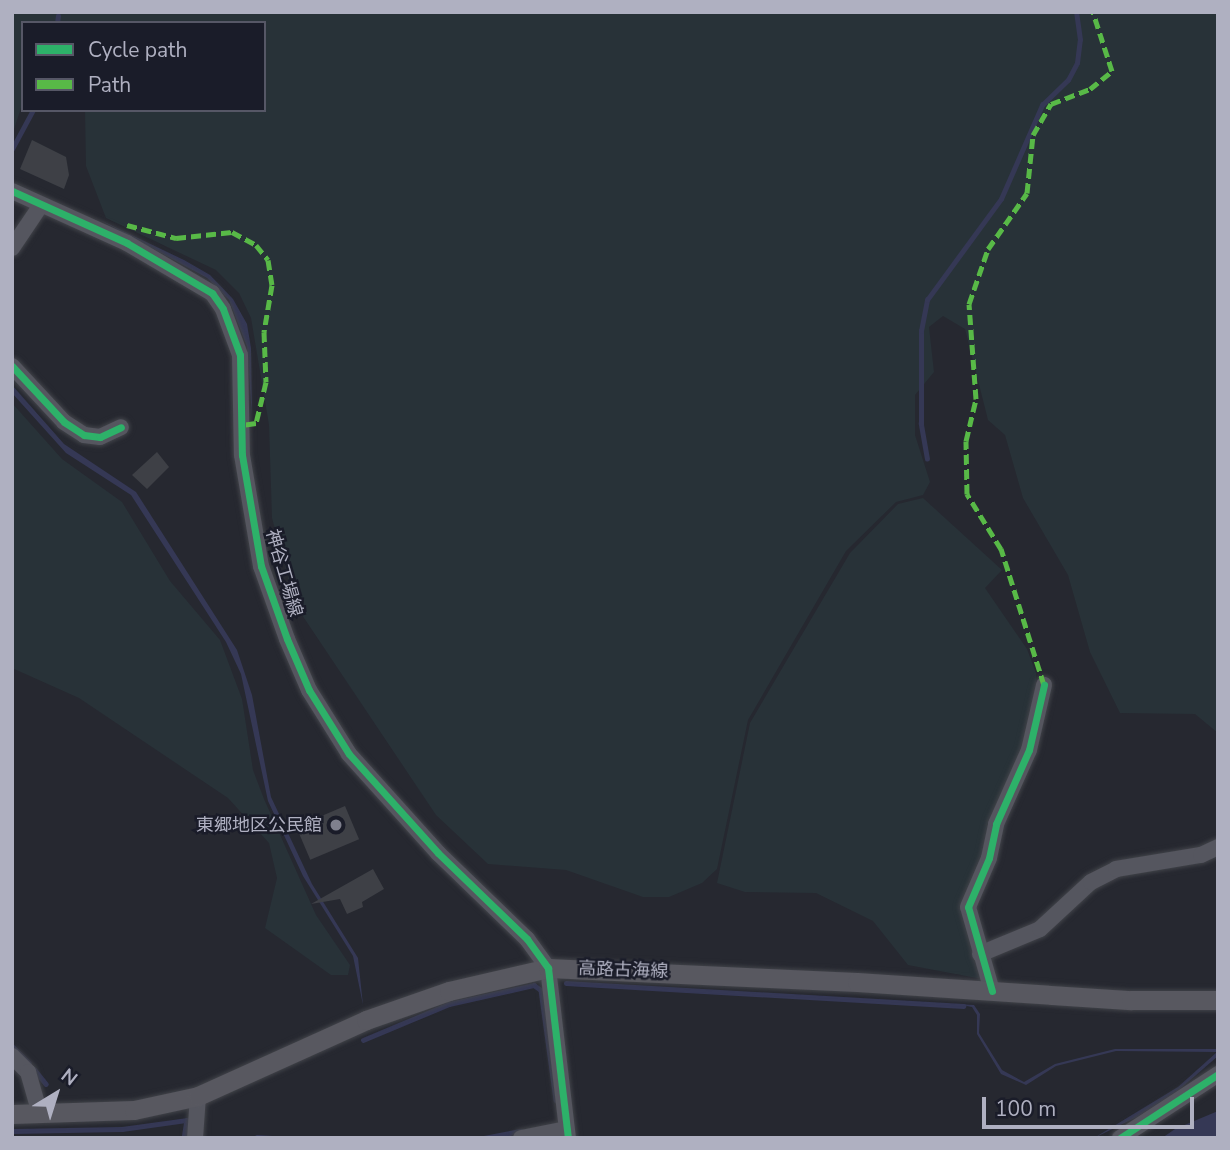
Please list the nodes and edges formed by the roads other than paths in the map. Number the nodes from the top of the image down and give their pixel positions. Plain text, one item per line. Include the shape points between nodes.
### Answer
1 (12, 191) edge
2 (41, 205) junction
3 (12, 248) edge
4 (12, 366) edge
5 (121, 427) dead end
6 (1044, 685) dead end
7 (1218, 847) edge
8 (980, 954) junction
9 (548, 968) junction
10 (992, 991) junction
11 (1218, 1000) edge
12 (12, 1056) edge
13 (1218, 1074) edge
14 (198, 1096) junction
15 (12, 1114) edge
16 (40, 1114) junction
17 (567, 1133) edge
18 (195, 1138) edge
19 (521, 1138) edge
20 (1120, 1138) edge

1 - 2 street, 神谷工場線
2 - 3 street
2 - 9 street, 神谷工場線 via 127,243 212,293 223,309 240,355 242,455 261,566 309,690 349,754 384,795 527,939
4 - 5 street via 64,422 84,435 100,437
6 - 8 street via 1029,750 996,824 989,858 968,906
7 - 8 street via 1201,855 1116,869 1091,882 1040,929
8 - 10 street
9 - 10 main road, 高路古海線
9 - 14 main road, 高路古海線 via 449,991 366,1020
9 - 17 street
10 - 11 main road, 高路古海線
12 - 16 street via 28,1072
13 - 20 street
14 - 16 main road, 高路古海線 via 134,1110
14 - 18 street
15 - 16 main road, 高路古海線
17 - 19 street

